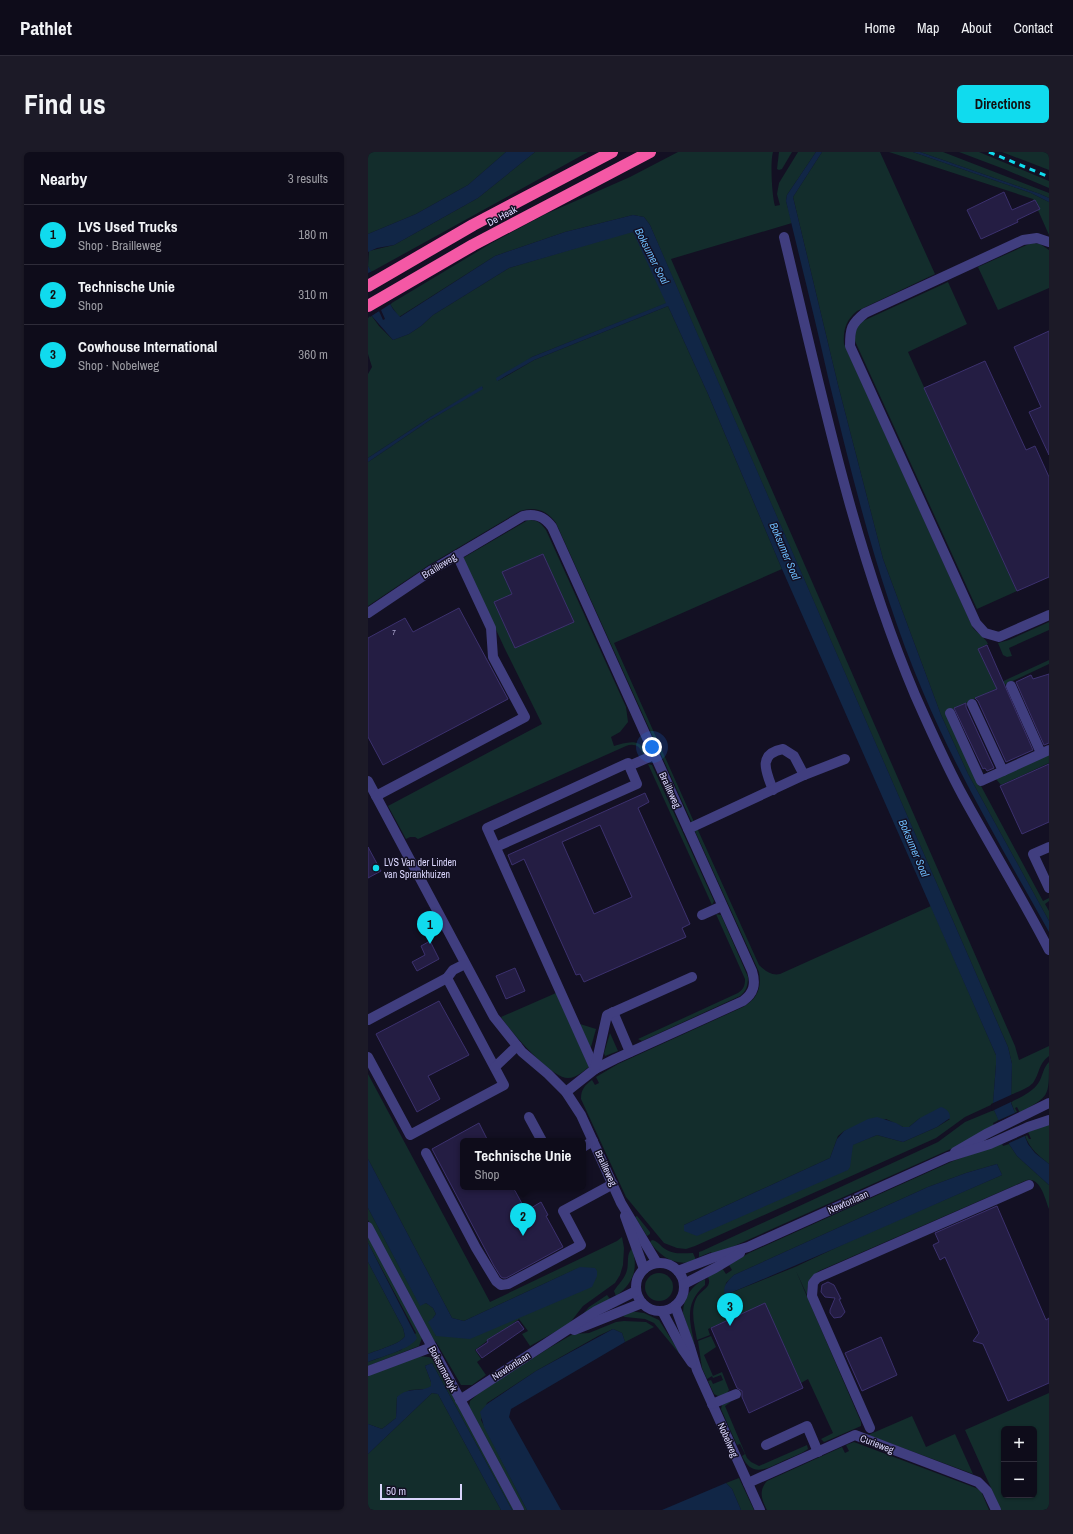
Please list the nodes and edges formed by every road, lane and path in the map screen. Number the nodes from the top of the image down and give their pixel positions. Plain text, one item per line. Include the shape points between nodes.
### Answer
1 (612, 152) edge
2 (650, 152) edge
3 (784, 237) dead end
4 (1049, 242) edge
5 (368, 286) edge
6 (368, 306) edge
7 (457, 554) junction
8 (368, 613) edge
9 (1049, 615) edge
10 (1011, 686) dead end
11 (972, 704) dead end
12 (950, 713) dead end
13 (1045, 751) edge
14 (654, 755) junction
15 (845, 759) dead end
16 (629, 766) junction
17 (1003, 771) junction
18 (804, 776) junction
19 (368, 781) edge
20 (773, 790) junction
21 (376, 796) junction
22 (688, 829) junction
23 (496, 847) junction
24 (1049, 847) edge
25 (1049, 888) edge
26 (722, 906) junction
27 (702, 915) dead end
28 (1049, 950) edge
29 (465, 964) junction
30 (692, 977) dead end
31 (448, 978) junction
32 (614, 1012) junction
33 (368, 1020) edge
34 (517, 1046) junction
35 (630, 1052) junction
36 (368, 1057) edge
37 (494, 1067) junction
38 (595, 1069) junction
39 (566, 1092) junction
40 (1049, 1103) edge
41 (529, 1117) dead end
42 (1049, 1120) edge
43 (540, 1138) edge
44 (593, 1141) junction
45 (586, 1145) edge
46 (426, 1153) dead end
47 (948, 1157) junction
48 (613, 1184) junction
49 (1029, 1185) dead end
50 (621, 1203) junction
51 (368, 1227) edge
52 (748, 1247) junction
53 (657, 1263) junction
54 (644, 1269) junction
55 (678, 1271) junction
56 (684, 1284) junction
57 (636, 1291) junction
58 (642, 1303) junction
59 (675, 1306) junction
60 (662, 1311) junction
61 (563, 1333) junction
62 (432, 1347) junction
63 (696, 1370) junction
64 (368, 1371) edge
65 (736, 1394) dead end
66 (460, 1400) junction
67 (712, 1404) junction
68 (870, 1428) dead end
69 (766, 1445) dead end
70 (818, 1452) junction
71 (748, 1483) junction
72 (518, 1510) edge
73 (760, 1510) edge
74 (996, 1510) edge

1 - 5 highway, De Heak via 473,225
2 - 6 highway, De Heak via 479,242
3 - 28 street via 841,472 879,598 915,694 956,783
4 - 9 street via 1037,238 1023,240 865,313 855,321 850,334 850,346 976,623 985,633 999,637
7 - 8 street, Brailleweg
7 - 14 street, Brailleweg via 523,516 533,514 548,521
7 - 21 street via 491,628 492,657 525,717
10 - 13 street
11 - 17 street
12 - 17 street via 981,781
13 - 17 street
14 - 16 street
14 - 22 street, Brailleweg
15 - 18 street
16 - 23 street via 637,784
16 - 23 street via 628,763 487,828
18 - 20 street
18 - 20 street via 794,756 783,749 776,750 767,758 765,764
19 - 21 street, Brailleweg
20 - 22 street
21 - 29 street, Brailleweg
22 - 26 street, Brailleweg
23 - 38 street
24 - 25 street via 1033,854
26 - 27 street
26 - 35 street, Brailleweg via 752,971 754,984 751,994 743,1001
29 - 31 street via 453,970
29 - 34 street, Brailleweg via 494,1018
30 - 32 street
31 - 33 street
31 - 37 street
32 - 35 street
32 - 38 street via 607,1015
34 - 37 street
34 - 39 street, Brailleweg
35 - 38 street, Brailleweg
36 - 37 street via 410,1135 504,1085
38 - 39 street, Brailleweg
39 - 44 street, Brailleweg via 581,1115
40 - 47 street, Newtonlaan via 964,1146
41 - 43 street
42 - 47 street, Newtonlaan
44 - 45 street
44 - 48 street, Brailleweg
46 - 48 street via 476,1248 501,1285 508,1284 581,1245 563,1211
47 - 52 street, Newtonlaan
48 - 50 street, Brailleweg
49 - 68 street via 818,1278 813,1284 812,1296
50 - 53 street, Brailleweg
50 - 54 street, Brailleweg
51 - 62 street, Boksumerdyk
52 - 55 street, Newtonlaan
52 - 56 street, Newtonlaan
53 - 54 street
53 - 55 street via 672,1266
54 - 57 street via 638,1276
55 - 56 street
56 - 59 street via 680,1300
57 - 58 street
57 - 61 street, Newtonlaan via 596,1311
58 - 60 street via 648,1308
58 - 61 street, Newtonlaan
59 - 60 street
59 - 63 street, Nobelweg
60 - 63 street, Nobelweg
61 - 66 street, Newtonlaan
62 - 64 street
62 - 66 street, Boksumerdyk
63 - 67 street, Nobelweg
65 - 67 street
66 - 72 street, Boksumerdyk
67 - 71 street, Nobelweg
69 - 70 street via 807,1426
70 - 71 street, Curieweg
70 - 74 street, Curieweg via 855,1435 978,1482 987,1491
71 - 73 street, Nobelweg

